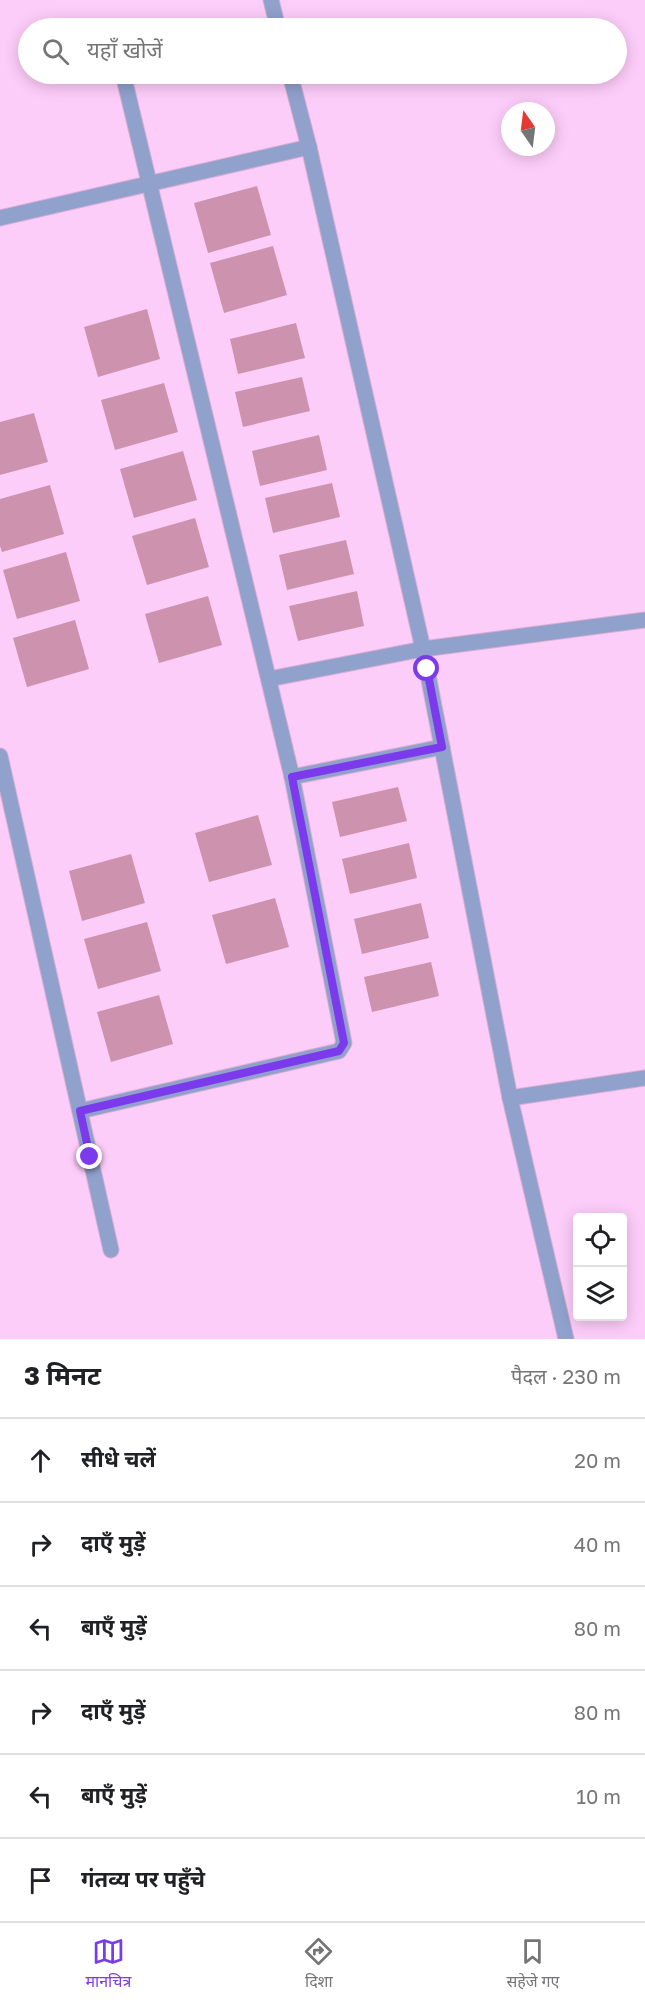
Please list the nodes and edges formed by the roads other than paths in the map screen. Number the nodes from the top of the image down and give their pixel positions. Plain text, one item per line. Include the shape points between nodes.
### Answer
1 (271, 0) edge
2 (276, 18) edge
3 (125, 84) edge
4 (293, 84) edge
5 (309, 147) junction
6 (150, 184) junction
7 (0, 218) edge
8 (645, 620) edge
9 (423, 649) junction
10 (269, 679) junction
11 (442, 747) junction
12 (0, 756) edge
13 (292, 777) junction
14 (645, 1078) edge
15 (510, 1098) junction
16 (80, 1111) junction
17 (111, 1250) dead end
18 (566, 1339) edge

1 - 2 street
3 - 6 street
4 - 5 street
5 - 6 street
5 - 9 street
6 - 7 street
6 - 10 street
8 - 9 street
9 - 10 street
9 - 11 street
10 - 13 street
11 - 13 street
11 - 15 street
12 - 16 street
13 - 16 street via 344,1043 339,1051
14 - 15 street
15 - 18 street
16 - 17 street

